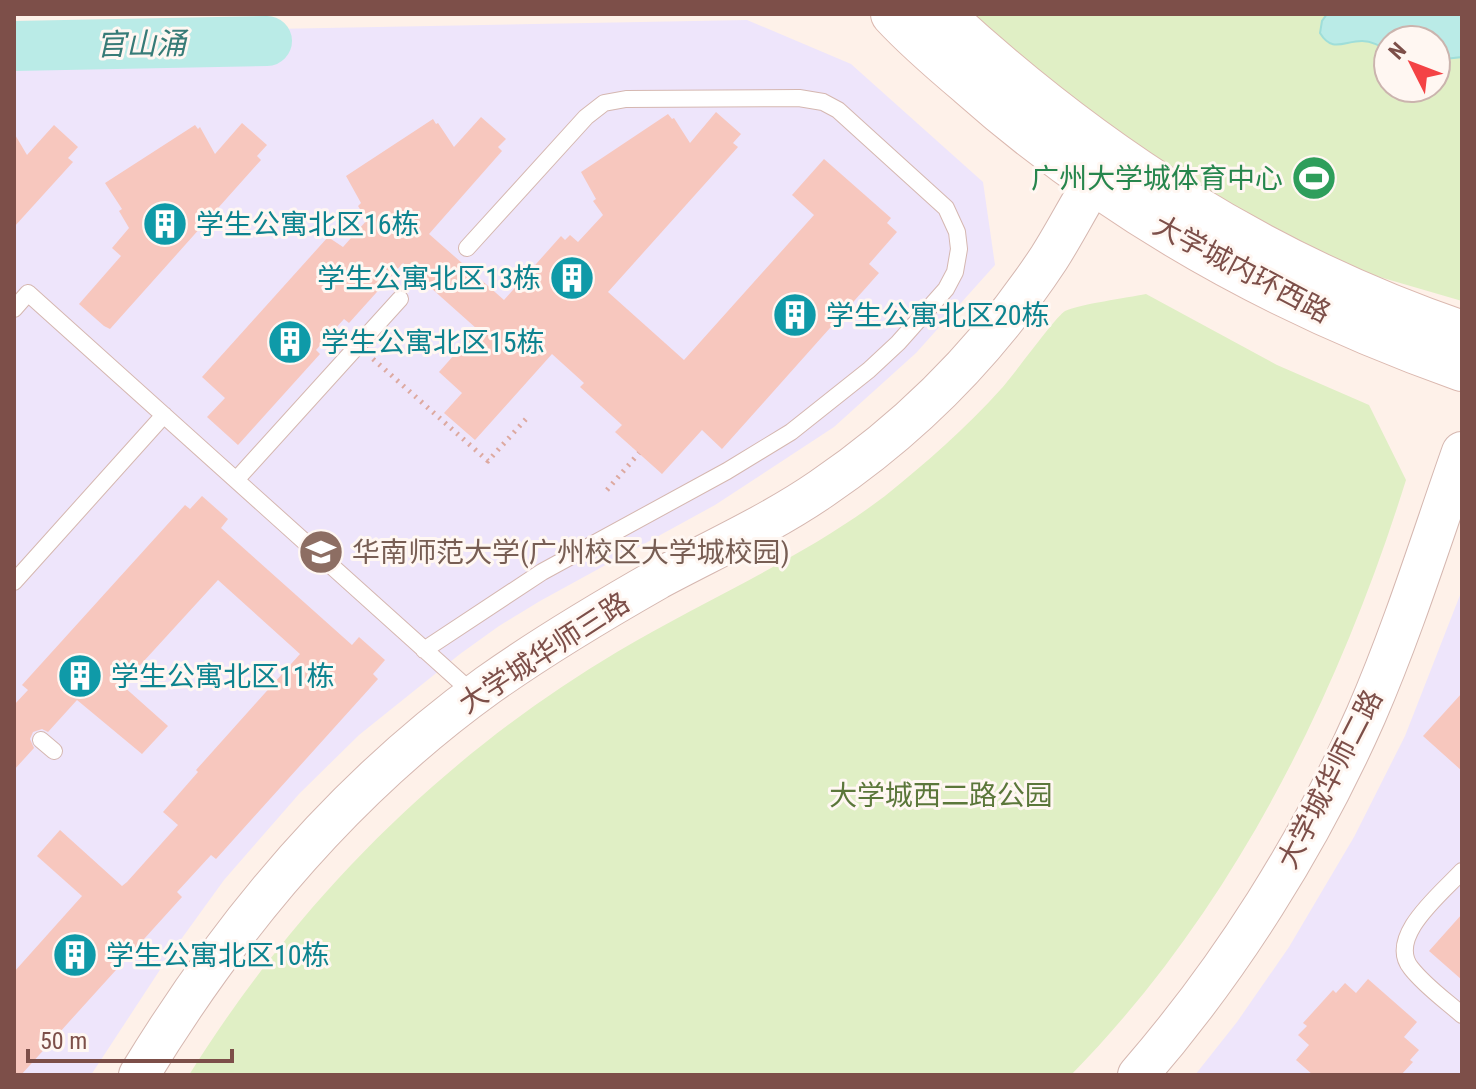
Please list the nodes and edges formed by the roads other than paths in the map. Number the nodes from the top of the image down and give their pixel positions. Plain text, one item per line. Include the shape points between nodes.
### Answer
1 (893, 14) edge
2 (941, 14) edge
3 (1093, 183) junction
4 (467, 248) dead end
5 (400, 299) dead end
6 (14, 309) edge
7 (1462, 333) edge
8 (1462, 369) edge
9 (164, 415) junction
10 (1462, 452) edge
11 (236, 480) junction
12 (15, 580) edge
13 (424, 650) junction
14 (475, 695) junction
15 (41, 740) dead end
16 (54, 751) dead end
17 (1462, 871) edge
18 (1462, 1015) edge
19 (139, 1075) edge
20 (1138, 1075) edge

1 - 3 main road, 大学城内环西路 via 991,104
2 - 7 main road, 大学城内环西路 via 1061,118 1176,198 1312,272
3 - 8 main road, 大学城内环西路 via 1180,239 1297,302
3 - 14 street, 大学城华师三路 via 1049,258 996,329 934,397 881,444 808,497 595,615
4 - 13 lane via 604,103 799,98 838,110 940,201 954,225 959,249 952,278 925,314 869,370 804,423 554,565
5 - 11 lane
6 - 9 lane via 28,293
9 - 11 lane
9 - 12 lane
10 - 20 street, 大学城华师二路 via 1395,644 1315,816 1228,958
11 - 13 lane
13 - 14 lane
14 - 19 street, 大学城华师三路 via 382,772 285,874 208,968
15 - 16 lane
17 - 18 lane via 1412,926 1404,948 1409,966

